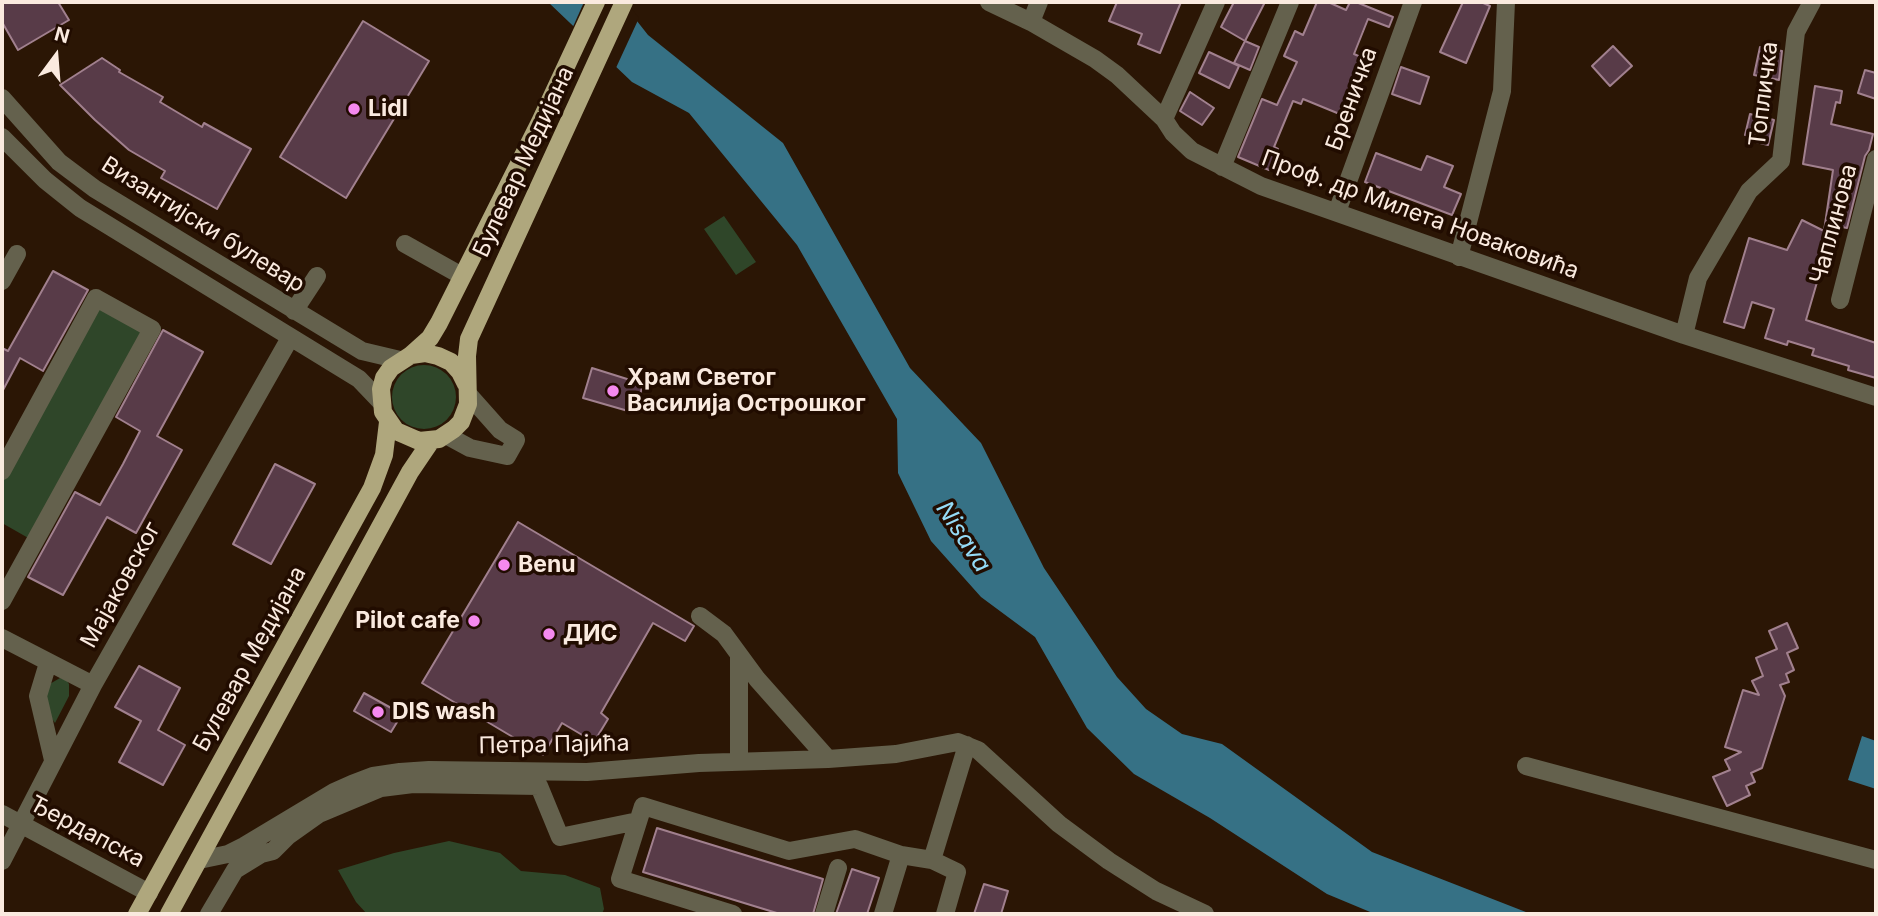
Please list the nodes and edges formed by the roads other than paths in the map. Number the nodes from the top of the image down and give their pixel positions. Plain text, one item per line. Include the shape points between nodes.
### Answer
1 (596, 2) edge
2 (624, 2) edge
3 (989, 2) edge
4 (1039, 2) edge
5 (1216, 2) edge
6 (1290, 2) edge
7 (1413, 2) edge
8 (1506, 2) edge
9 (1811, 2) edge
10 (1031, 22) junction
11 (2, 98) edge
12 (1164, 119) junction
13 (2, 136) edge
14 (1876, 159) edge
15 (1222, 167) junction
16 (1337, 212) junction
17 (405, 244) dead end
18 (17, 254) dead end
19 (1460, 257) junction
20 (317, 276) dead end
21 (462, 276) junction
22 (2, 281) edge
23 (1840, 300) dead end
24 (295, 311) junction
25 (1684, 335) junction
26 (290, 338) junction
27 (406, 358) junction
28 (467, 389) junction
29 (1876, 397) edge
30 (380, 401) junction
31 (388, 422) junction
32 (439, 438) junction
33 (2, 471) edge
34 (2, 601) edge
35 (700, 616) dead end
36 (2, 638) edge
37 (739, 655) junction
38 (48, 663) junction
39 (93, 685) junction
40 (967, 745) junction
41 (53, 760) junction
42 (828, 760) junction
43 (740, 761) junction
44 (1526, 766) dead end
45 (2, 814) edge
46 (638, 821) junction
47 (20, 824) junction
48 (901, 855) junction
49 (199, 860) junction
50 (932, 860) junction
51 (1876, 860) edge
52 (2, 861) edge
53 (838, 868) dead end
54 (149, 893) junction
55 (137, 914) edge
56 (169, 914) edge
57 (209, 914) edge
58 (733, 914) edge
59 (824, 914) edge
60 (883, 914) edge
61 (945, 914) edge
62 (1205, 914) edge

1 - 21 main road, Булевар Медијана
2 - 28 main road, Булевар Медијана via 469,339
3 - 10 street, Проф. др Милета Новаковића
4 - 10 street
5 - 12 street
6 - 15 street
7 - 16 street, Бреничка
8 - 19 street via 1502,91
9 - 25 street, Топличка via 1796,32 1781,161 1749,191 1698,278
10 - 12 street, Проф. др Милета Новаковића via 1096,59
11 - 24 street, Византијски булевар via 59,162 95,189
12 - 15 street, Проф. др Милета Новаковића via 1192,151
13 - 26 street via 80,208
14 - 23 street, Чаплинова
15 - 16 street, Проф. др Милета Новаковића
16 - 19 street, Проф. др Милета Новаковића
17 - 21 street
18 - 22 street
19 - 25 street, Проф. др Милета Новаковића
20 - 24 street
21 - 27 main road, Булевар Медијана via 430,338
24 - 27 street, Византијски булевар via 362,351
25 - 29 street, Проф. др Милета Новаковића
26 - 30 street via 359,379
26 - 39 street, Мајаковског
27 - 28 main road via 425,354 450,362
27 - 30 main road, Булевар Медијана via 384,378
28 - 32 main road, Булевар Медијана via 465,413 454,429
28 - 32 street via 500,430 516,440 507,456
30 - 31 main road, Булевар Медијана
31 - 32 main road via 407,438
31 - 54 main road, Булевар Медијана via 384,455 372,488
32 - 49 main road, Булевар Медијана via 410,472
33 - 34 street via 96,298 152,329
35 - 37 street via 724,634
36 - 38 street
37 - 42 street
37 - 43 street
38 - 39 street
38 - 41 street via 38,696
39 - 41 street, Мајаковског
40 - 42 street, Петра Пајића via 958,742
40 - 50 street
40 - 62 street via 1110,861 1156,891
41 - 47 street, Мајаковског
42 - 43 street, Петра Пајића
43 - 49 street, Петра Пајића via 587,772 429,770 373,776 334,792 236,850
44 - 51 street
45 - 47 street, Ђердапска
46 - 48 street via 643,806 789,851 855,839
46 - 57 street via 560,836 539,786 413,784 381,788 319,814 273,851 261,853 235,870
46 - 58 street via 620,879
47 - 52 street, Мајаковског
47 - 54 street, Ђердапска
48 - 50 street
48 - 60 street
49 - 56 main road, Булевар Медијана
50 - 61 street via 957,872
53 - 59 street
54 - 55 main road, Булевар Медијана

